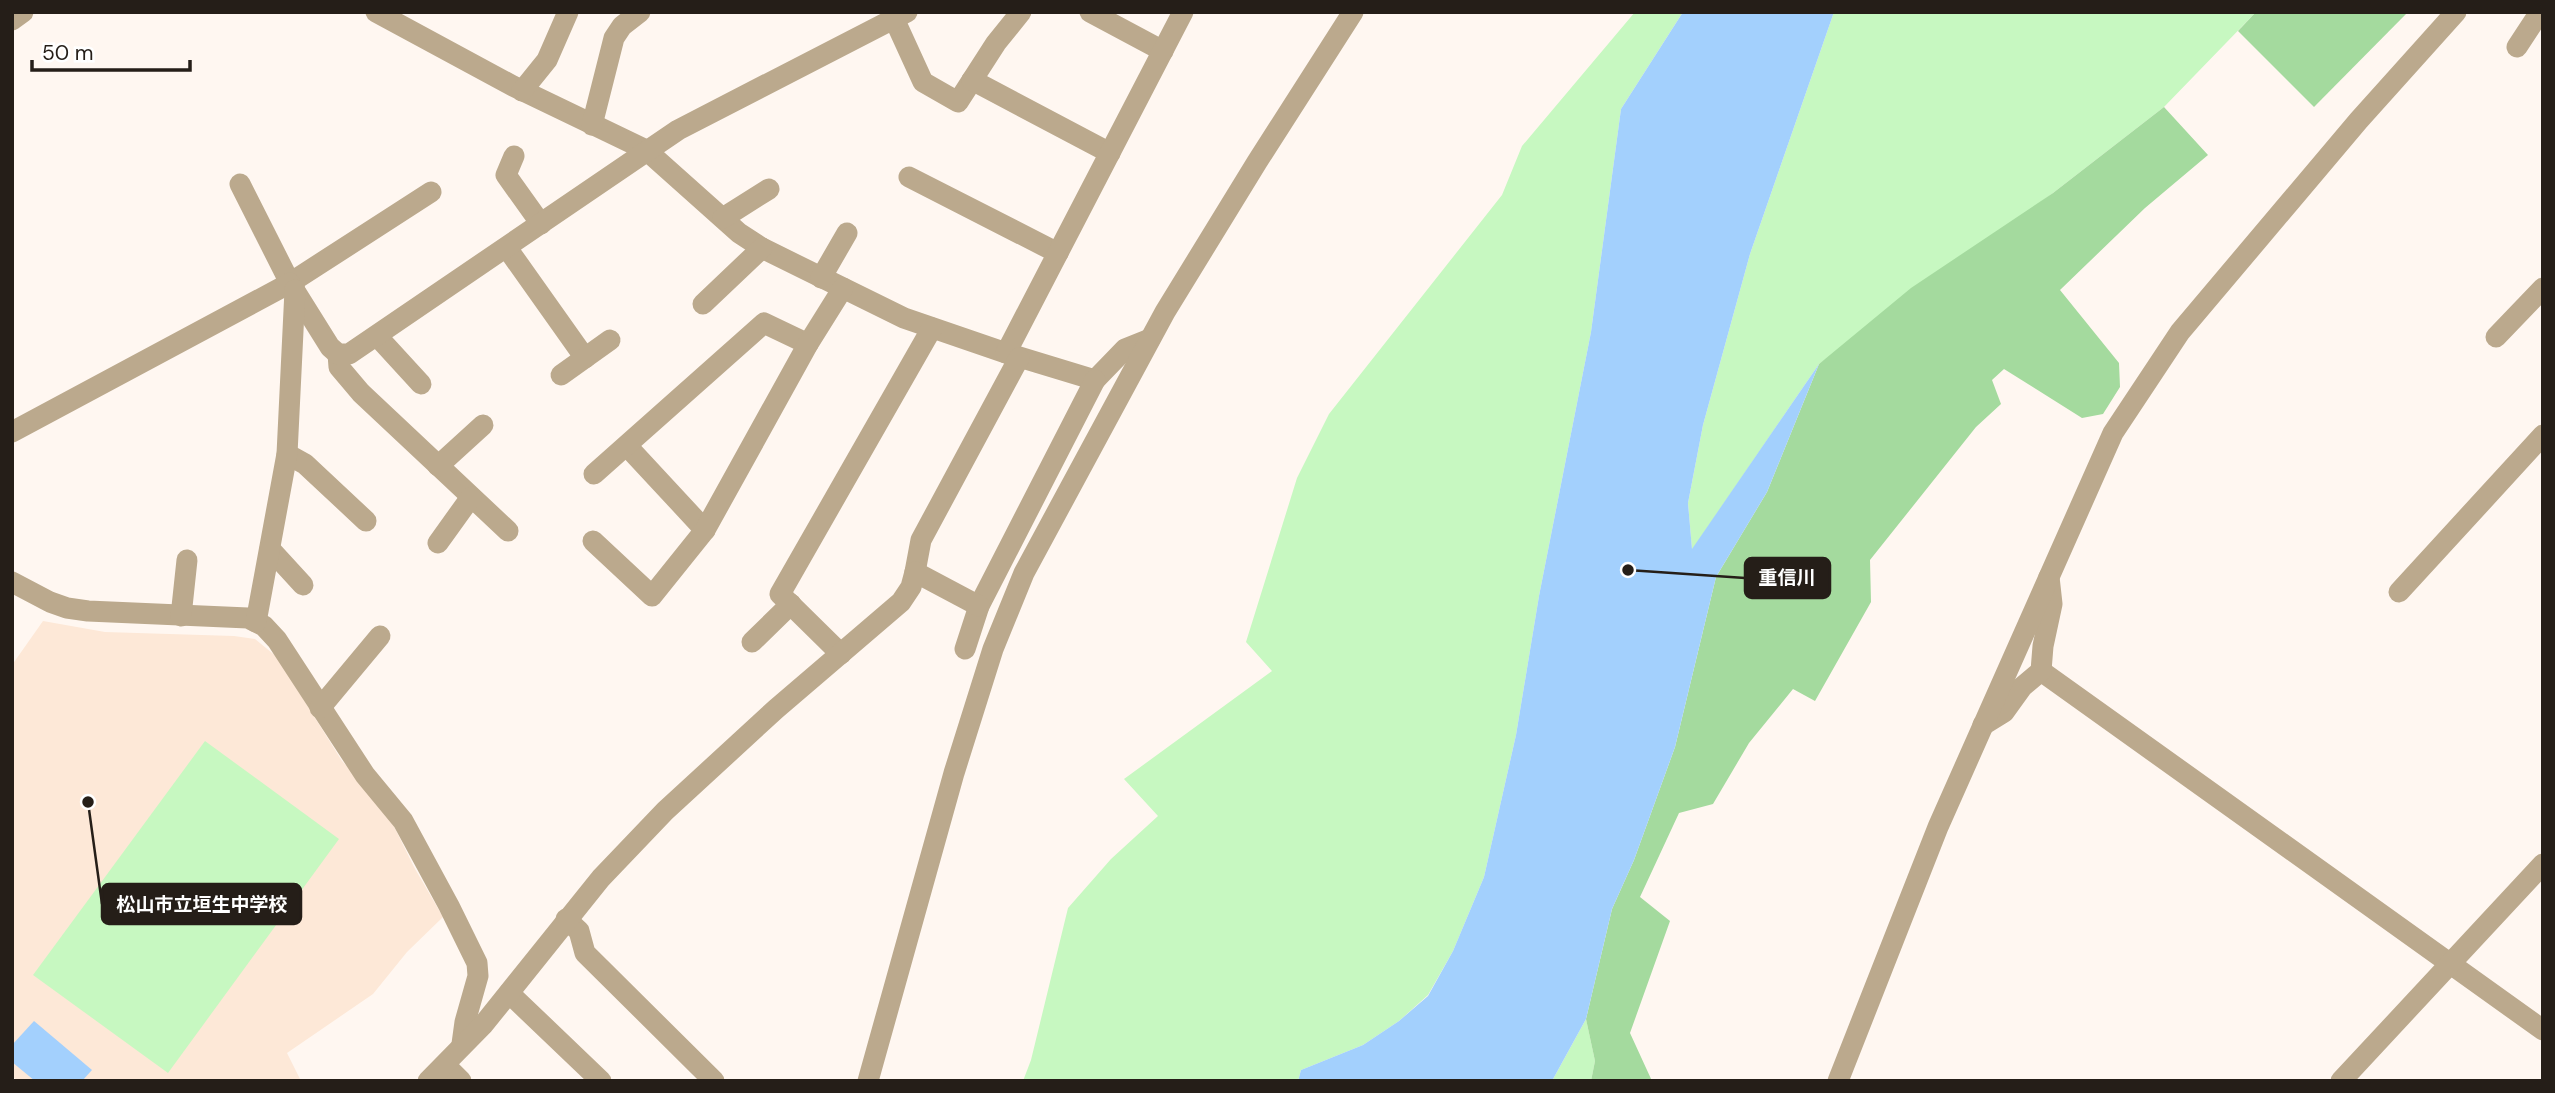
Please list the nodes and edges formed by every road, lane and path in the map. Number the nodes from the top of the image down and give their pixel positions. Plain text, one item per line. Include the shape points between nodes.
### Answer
1 (23, 12) edge
2 (376, 12) edge
3 (568, 12) edge
4 (640, 12) edge
5 (1021, 12) edge
6 (1090, 12) edge
7 (1183, 12) edge
8 (1353, 12) edge
9 (2456, 12) edge
10 (2540, 12) edge
11 (898, 14) edge
12 (12, 20) edge
13 (2517, 47) dead end
14 (1163, 51) junction
15 (972, 80) junction
16 (522, 91) junction
17 (593, 125) junction
18 (646, 150) junction
19 (1110, 153) junction
20 (514, 156) dead end
21 (909, 177) dead end
22 (240, 184) dead end
23 (769, 189) dead end
24 (431, 192) dead end
25 (723, 218) junction
26 (541, 223) junction
27 (848, 233) dead end
28 (507, 248) junction
29 (762, 248) junction
30 (1058, 253) junction
31 (821, 278) junction
32 (292, 287) junction
33 (843, 288) junction
34 (2543, 288) edge
35 (703, 304) dead end
36 (932, 328) junction
37 (377, 336) junction
38 (2496, 337) dead end
39 (1150, 339) junction
40 (610, 340) dead end
41 (808, 344) junction
42 (338, 354) junction
43 (1012, 355) junction
44 (585, 358) junction
45 (561, 375) dead end
46 (1095, 380) junction
47 (421, 384) dead end
48 (483, 425) dead end
49 (12, 432) edge
50 (2543, 435) edge
51 (627, 446) junction
52 (287, 454) junction
53 (438, 466) junction
54 (594, 474) dead end
55 (471, 497) junction
56 (366, 521) dead end
57 (705, 530) junction
58 (508, 531) dead end
59 (593, 541) dead end
60 (439, 543) dead end
61 (270, 549) junction
62 (187, 560) dead end
63 (915, 572) junction
64 (2049, 575) junction
65 (12, 582) edge
66 (303, 585) dead end
67 (2399, 592) dead end
68 (790, 604) junction
69 (979, 606) junction
70 (181, 615) junction
71 (256, 622) junction
72 (380, 636) dead end
73 (752, 642) dead end
74 (965, 649) dead end
75 (841, 654) junction
76 (2041, 671) junction
77 (320, 708) junction
78 (1983, 724) junction
79 (2543, 864) edge
80 (566, 919) junction
81 (2449, 964) junction
82 (509, 993) junction
83 (2543, 1030) edge
84 (462, 1044) junction
85 (445, 1065) junction
86 (595, 1079) edge
87 (428, 1081) edge
88 (461, 1081) edge
89 (714, 1081) edge
90 (868, 1081) edge
91 (1838, 1081) edge
92 (2341, 1081) edge

1 - 12 street
2 - 16 street
3 - 16 street via 547,60
4 - 17 street via 614,38
5 - 15 street
6 - 14 street
7 - 14 street
8 - 39 street
9 - 64 street via 2180,332 2113,433
10 - 13 street
11 - 15 street via 923,82 958,102
11 - 18 street
14 - 19 street
15 - 19 street
16 - 17 street
17 - 18 street
18 - 25 street
18 - 26 street
19 - 30 street
20 - 26 street via 506,175
21 - 30 street
22 - 32 street
23 - 25 street
24 - 32 street
25 - 29 street
26 - 28 street
27 - 31 street
28 - 37 street
28 - 44 street
29 - 31 street
29 - 35 street
30 - 43 street
31 - 33 street
32 - 42 street
32 - 49 street
32 - 52 street
33 - 36 street
33 - 41 street
34 - 38 street
36 - 43 street
36 - 68 street via 780,594
37 - 42 street via 349,354
37 - 47 street
39 - 46 street via 1125,349
39 - 90 street via 1024,573 993,649
40 - 44 street
41 - 51 street via 764,323
41 - 57 street
42 - 53 street via 339,368 361,393
43 - 46 street
43 - 63 street via 921,540
44 - 45 street
46 - 69 street
48 - 53 street
50 - 67 street
51 - 54 street
51 - 57 street
52 - 56 street via 305,464
52 - 61 street
53 - 55 street
55 - 58 street
55 - 60 street
57 - 59 street via 652,596
61 - 66 street
61 - 71 street
62 - 70 street
63 - 69 street
63 - 75 street via 901,602
64 - 76 street via 2052,604
64 - 78 street
65 - 70 street via 67,608
68 - 73 street
68 - 75 street
69 - 74 street
70 - 71 street
71 - 77 street via 277,640
72 - 77 street
75 - 80 street via 665,811
76 - 78 street via 2004,712
76 - 81 street
77 - 84 street via 403,821 477,963
78 - 91 street
79 - 81 street
80 - 82 street
80 - 89 street via 579,931 585,953
81 - 83 street
81 - 92 street
82 - 84 street
82 - 86 street
84 - 85 street
85 - 87 street
85 - 88 street

